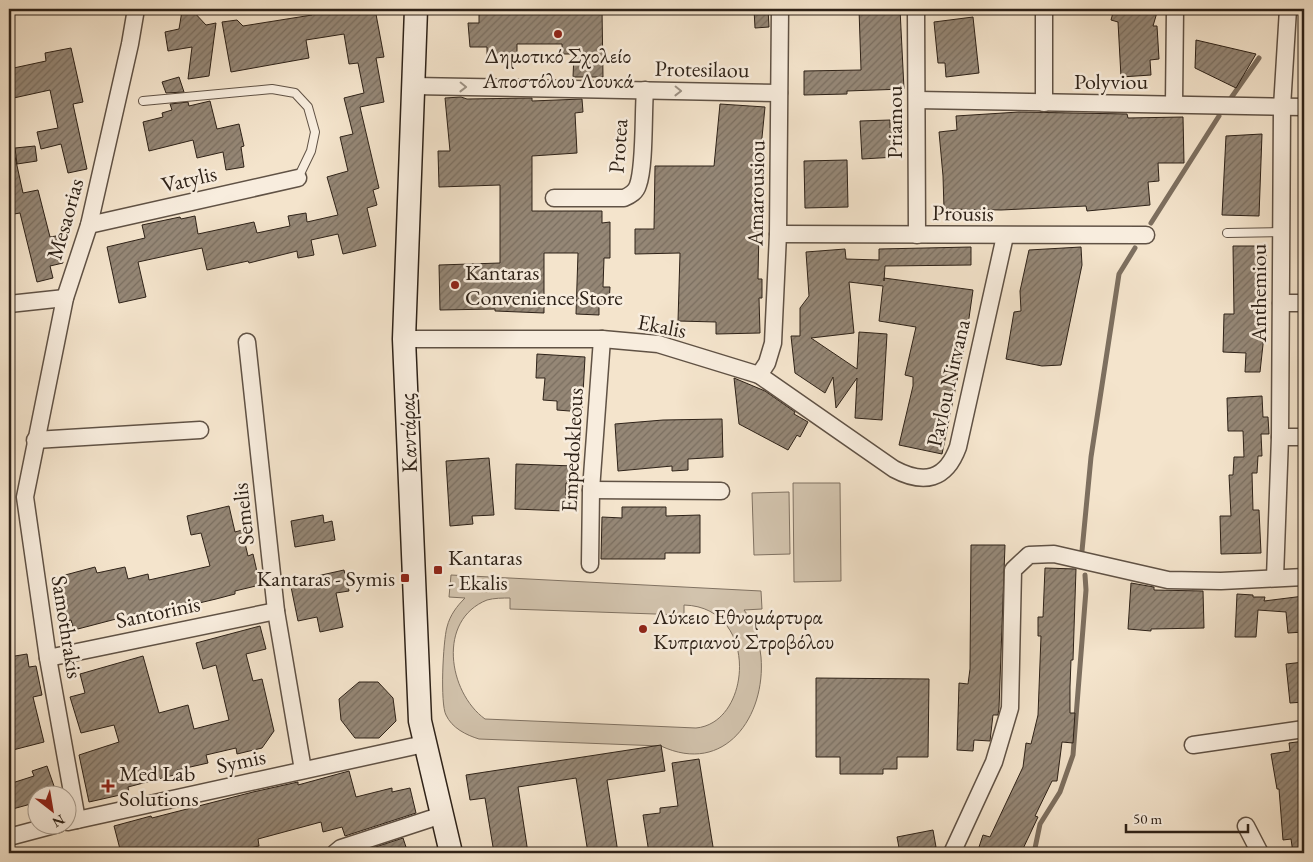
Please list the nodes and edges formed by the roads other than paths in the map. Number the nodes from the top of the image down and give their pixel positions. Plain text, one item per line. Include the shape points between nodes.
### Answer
1 (140, 9) edge
2 (416, 9) edge
3 (780, 9) edge
4 (916, 9) edge
5 (1044, 9) edge
6 (1175, 9) edge
7 (1288, 9) edge
8 (414, 86) junction
9 (645, 90) junction
10 (779, 93) junction
11 (917, 100) junction
12 (144, 101) dead end
13 (1044, 103) junction
14 (1174, 104) junction
15 (1282, 107) junction
16 (1304, 107) edge
17 (298, 178) joint
18 (554, 198) dead end
19 (89, 225) junction
20 (1280, 232) junction
21 (1227, 233) dead end
22 (778, 234) junction
23 (917, 235) junction
24 (1146, 235) dead end
25 (1004, 236) junction
26 (65, 298) junction
27 (1281, 303) junction
28 (1304, 303) edge
29 (9, 304) edge
30 (602, 338) junction
31 (404, 339) junction
32 (247, 342) dead end
33 (759, 375) junction
34 (200, 430) dead end
35 (1280, 437) junction
36 (1304, 437) edge
37 (35, 440) junction
38 (591, 490) junction
39 (721, 491) dead end
40 (590, 564) dead end
41 (1304, 577) edge
42 (1275, 578) junction
43 (276, 611) junction
44 (48, 658) junction
45 (1304, 729) edge
46 (424, 744) junction
47 (1193, 745) dead end
48 (303, 770) junction
49 (67, 784) edge
50 (442, 815) junction
51 (78, 820) edge
52 (1246, 826) dead end
53 (28, 832) edge
54 (9, 837) edge
55 (335, 853) edge
56 (451, 853) edge
57 (952, 853) edge
58 (1260, 853) edge

1 - 19 street, Mesaorias
2 - 8 street, Καντάρας
3 - 10 street, Amarousiou
4 - 11 street, Priamou
5 - 13 street
6 - 14 street
7 - 15 street, Anthemiou
8 -> 9 street, Protesilaou
8 - 31 street, Καντάρας
9 -> 10 street, Protesilaou
9 - 18 street, Protea via 638,185 634,193 624,198
10 - 22 street, Amarousiou
11 - 13 street, Polyviou
11 - 23 street, Priamou
12 - 17 lane via 272,89 295,94 308,107 315,132 311,152
13 - 14 street, Polyviou
14 - 15 street, Polyviou
15 - 16 street, Polyviou
15 - 20 street, Anthemiou
17 - 19 street, Vatylis
19 - 26 street, Mesaorias
20 - 21 lane
20 - 27 street, Anthemiou
22 - 23 street, Prousis
22 - 33 street, Amarousiou via 773,343 767,363
23 - 25 street, Prousis
24 - 25 street, Prousis
25 - 33 street, Pavlou Nirvana via 958,447 952,464 941,473 922,478 907,476 894,469
26 - 29 street
26 - 37 street, Mesaorias
27 - 28 street
27 - 35 street, Anthemiou
30 - 31 street, Ekalis
30 - 33 street, Ekalis via 658,344
30 - 38 street, Empedokleous
31 - 46 street, Καντάρας via 420,721
32 - 43 street, Semelis
34 - 37 street
35 - 36 street
35 - 42 street, Anthemiou
37 - 44 street, Samothrakis via 25,497
38 - 39 street
38 - 40 street, Empedokleous
41 - 42 street
42 - 57 street via 1168,580 1054,554 1029,555 1013,570 1010,708 994,762
43 - 44 street, Santorinis
43 - 48 street, Semelis
44 - 49 street, Samothrakis
45 - 47 street
46 - 48 street, Symis
46 - 50 street, Καντάρας
48 - 51 street, Symis
50 - 55 street via 341,848
50 - 56 street, Καντάρας
52 - 58 street
53 - 54 street

